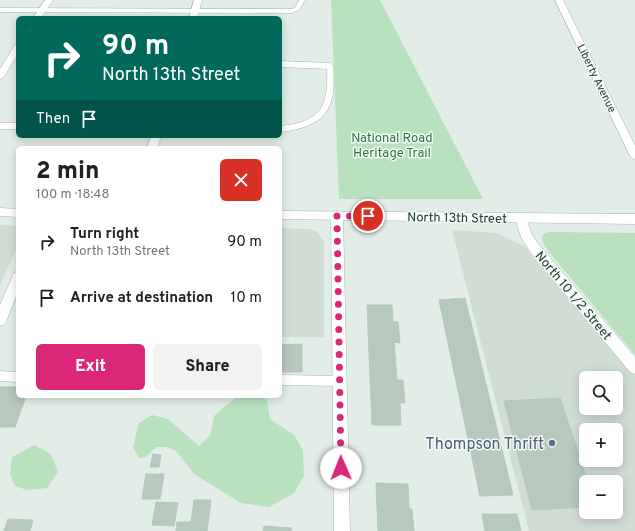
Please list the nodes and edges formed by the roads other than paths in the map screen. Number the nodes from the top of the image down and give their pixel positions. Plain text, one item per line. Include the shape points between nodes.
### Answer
1 (49, 0) edge
2 (198, 0) edge
3 (302, 0) edge
4 (559, 0) edge
5 (0, 10) edge
6 (40, 15) edge
7 (194, 15) edge
8 (0, 60) edge
9 (14, 60) edge
10 (282, 64) edge
11 (330, 66) joint
12 (0, 76) edge
13 (0, 126) edge
14 (16, 126) edge
15 (282, 129) edge
16 (635, 156) edge
17 (0, 212) edge
18 (16, 212) edge
19 (282, 215) edge
20 (337, 216) junction
21 (521, 218) junction
22 (635, 219) edge
23 (16, 282) edge
24 (0, 320) edge
25 (635, 367) edge
26 (0, 376) edge
27 (16, 377) edge
28 (282, 380) edge
29 (340, 381) junction
30 (342, 531) edge

1 - 6 street
2 - 7 street
3 - 7 lane via 297,9 291,11
4 - 16 street, Liberty Avenue
5 - 6 lane
6 - 7 lane
8 - 9 street
9 - 12 street
10 - 11 street
11 - 15 lane via 327,108 311,122
13 - 14 lane
17 - 18 street
19 - 20 street, North 13th Street
20 - 21 street, North 13th Street
20 - 29 street
21 - 22 street, North 13th Street
21 - 25 street, North 10 1/2 Street via 527,237 536,249
23 - 24 street
26 - 27 lane
28 - 29 lane
29 - 30 street

